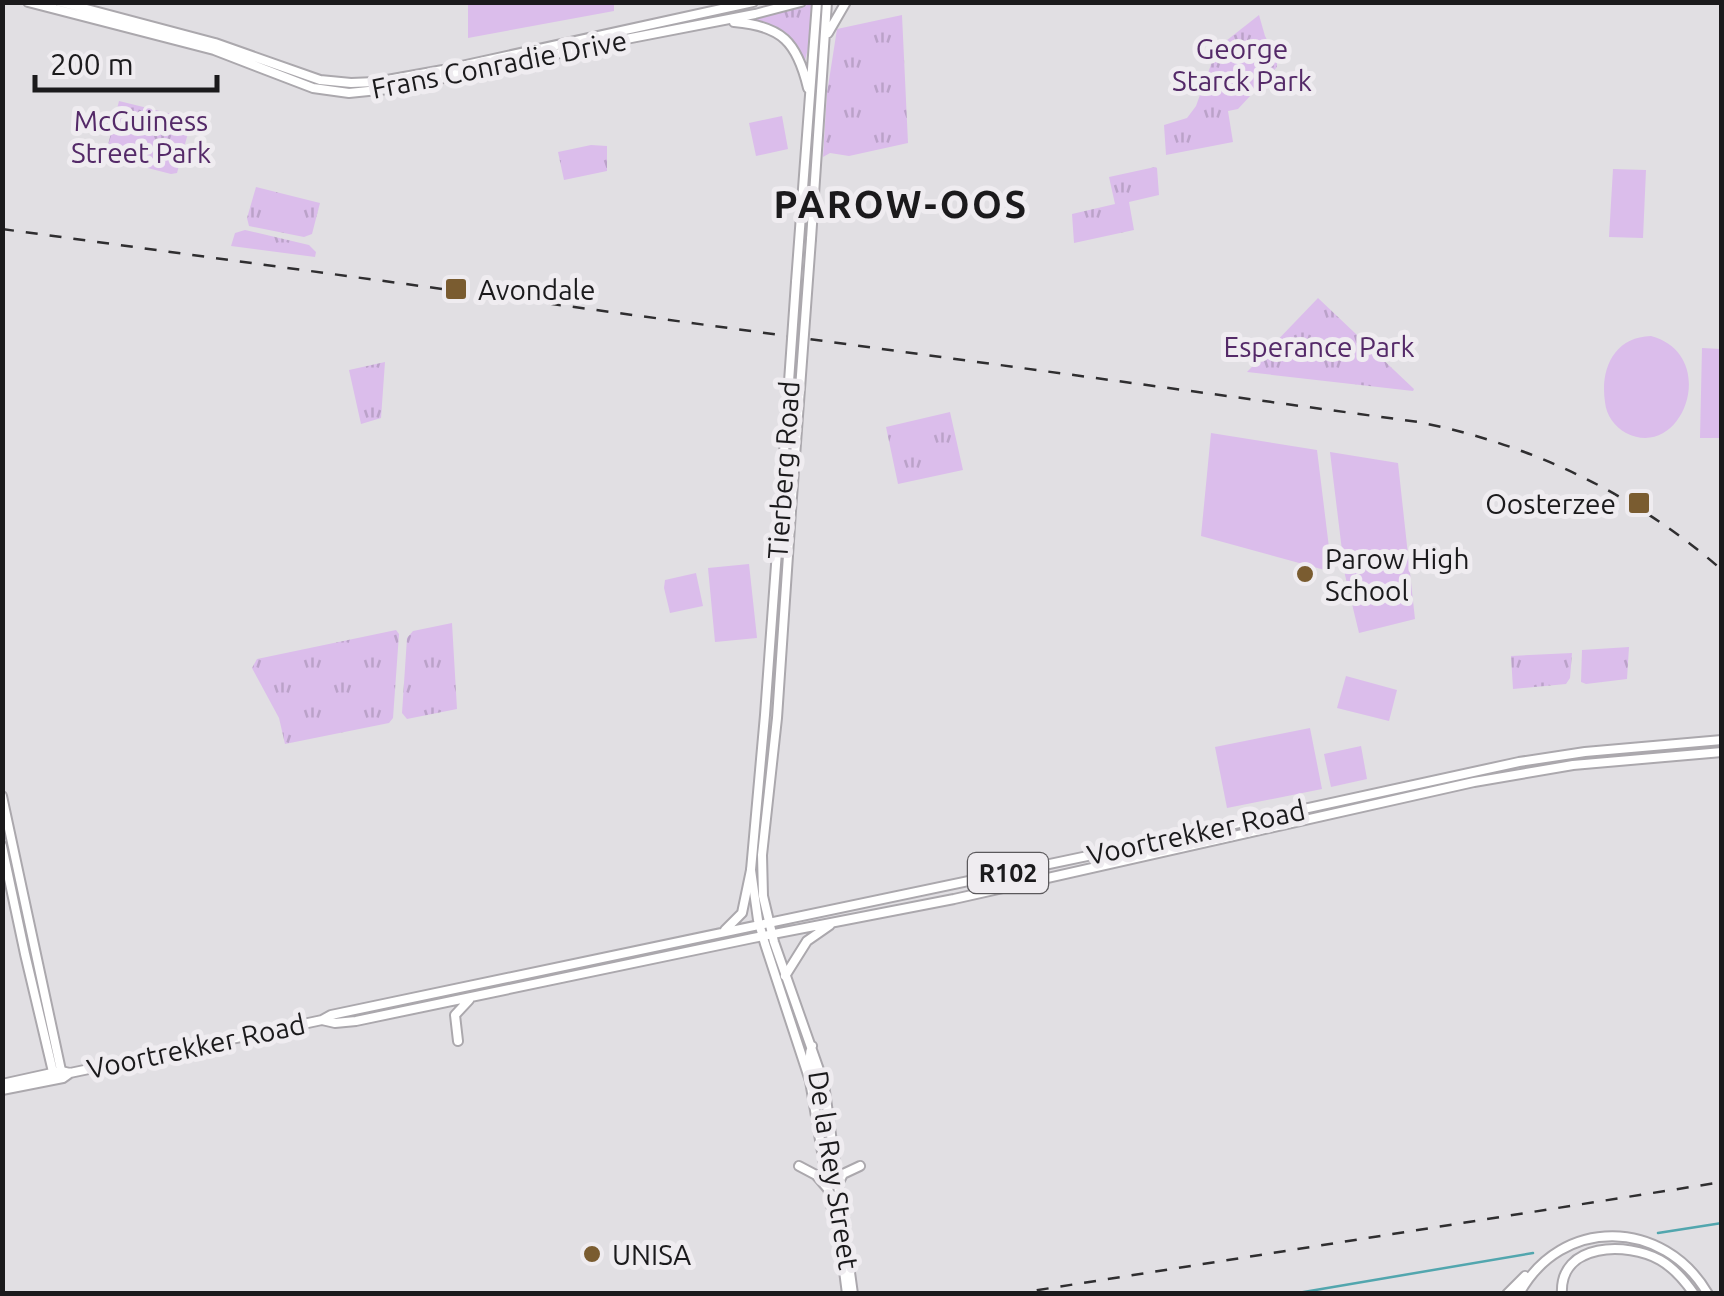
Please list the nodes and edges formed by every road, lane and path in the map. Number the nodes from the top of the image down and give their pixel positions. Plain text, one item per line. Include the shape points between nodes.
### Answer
1 (28, 2) edge
2 (60, 2) edge
3 (753, 2) edge
4 (801, 2) edge
5 (817, 2) edge
6 (828, 2) edge
7 (846, 2) edge
8 (720, 21) junction
9 (826, 36) junction
10 (810, 97) junction
11 (1722, 740) edge
12 (1722, 752) edge
13 (2, 796) edge
14 (2, 846) edge
15 (751, 870) junction
16 (2, 881) edge
17 (14, 902) junction
18 (839, 921) junction
19 (764, 924) junction
20 (721, 933) junction
21 (767, 935) junction
22 (785, 976) junction
23 (472, 997) junction
24 (322, 1020) junction
25 (458, 1041) dead end
26 (812, 1046) junction
27 (60, 1075) junction
28 (2, 1087) edge
29 (818, 1121) junction
30 (799, 1166) dead end
31 (860, 1166) dead end
32 (838, 1184) junction
33 (828, 1189) junction
34 (1535, 1270) junction
35 (850, 1294) edge
36 (1506, 1294) edge
37 (1519, 1294) edge
38 (1562, 1294) edge
39 (1694, 1294) edge
40 (1708, 1294) edge

1 - 8 main road, Frans Conradie Drive via 350,93
2 - 3 main road, Frans Conradie Drive via 215,43 320,80 351,83 443,70
4 - 8 main road, Frans Conradie Drive
5 - 10 main road, Tierberg Road
6 - 9 main road, Tierberg Road
7 - 9 main road
8 - 10 main road via 760,25 784,37 800,60
9 - 19 main road, Tierberg Road, bridge via 762,855
10 - 15 main road, Tierberg Road, bridge
11 - 19 main road, Voortrekker Road / R102 via 1501,765
12 - 18 main road, Voortrekker Road / R102 via 1522,772
13 - 27 main road
14 - 17 main road
15 - 19 main road, Tierberg Road
15 - 20 main road via 742,913
16 - 17 main road
17 - 27 main road
18 - 21 main road, Voortrekker Road / R102
18 - 22 main road via 809,939
19 - 20 main road, Voortrekker Road / R102
19 - 21 main road, Tierberg Road
20 - 24 main road, Voortrekker Road / R102
21 - 22 main road, De la Rey Street
21 - 23 main road, Voortrekker Road / R102
21 - 29 main road, De la Rey Street
22 - 26 main road, De la Rey Street
23 - 24 main road, Voortrekker Road / R102 via 356,1021
23 - 25 main road via 456,1012
24 - 27 main road, Voortrekker Road / R102
26 - 29 main road
26 - 32 main road, De la Rey Street
27 - 28 main road, Voortrekker Road / R102
29 - 33 main road, De la Rey Street
30 - 33 main road
31 - 32 main road
32 - 35 main road, De la Rey Street
33 - 35 main road, De la Rey Street
34 - 36 main road
34 - 37 main road
34 - 40 main road via 1576,1242 1629,1237 1669,1252
38 - 39 main road via 1571,1265 1590,1252 1614,1248 1660,1260

